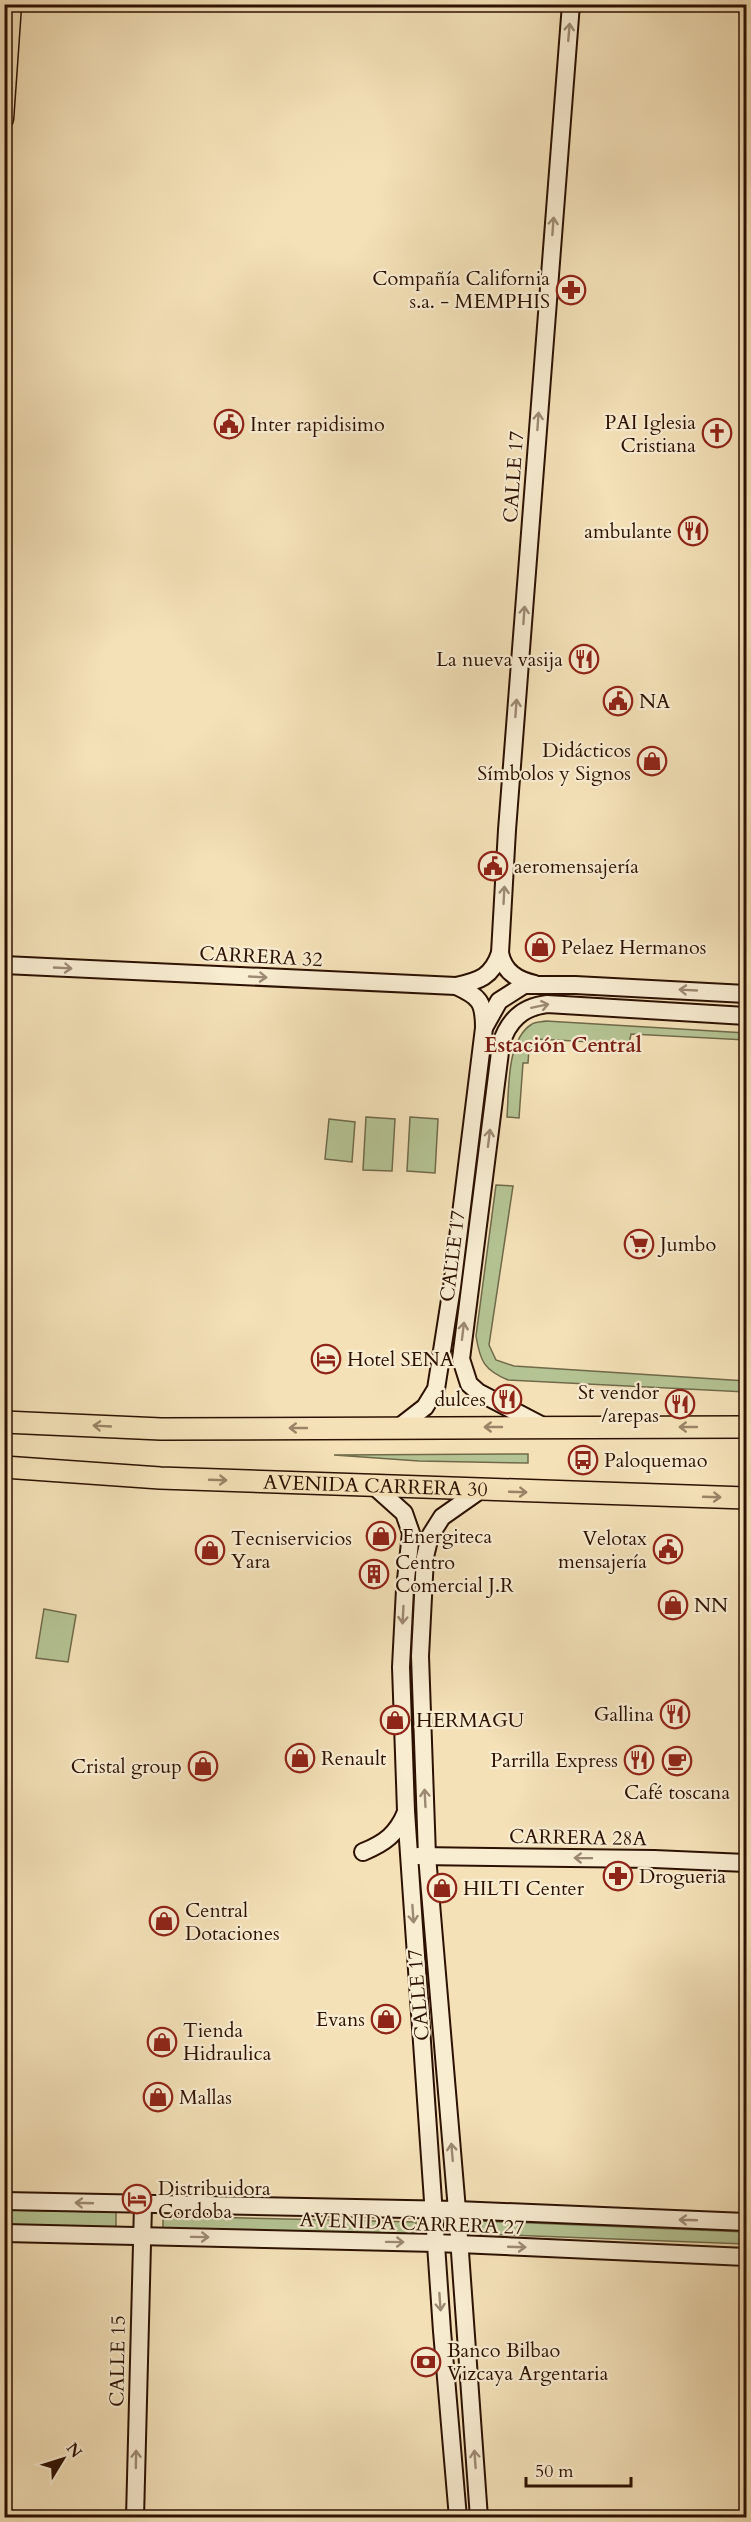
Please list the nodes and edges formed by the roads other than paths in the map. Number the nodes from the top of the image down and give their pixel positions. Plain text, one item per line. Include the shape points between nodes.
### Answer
1 (12, 4) edge
2 (571, 4) edge
3 (4, 119) edge
4 (500, 953) junction
5 (4, 965) edge
6 (538, 984) junction
7 (456, 986) junction
8 (747, 994) edge
9 (747, 1016) edge
10 (484, 1028) junction
11 (4, 1422) edge
12 (546, 1427) junction
13 (747, 1427) edge
14 (398, 1428) junction
15 (4, 1467) edge
16 (375, 1487) junction
17 (479, 1491) junction
18 (747, 1498) edge
19 (406, 1811) junction
20 (363, 1852) dead end
21 (409, 1855) junction
22 (428, 1856) junction
23 (747, 1863) edge
24 (4, 2201) edge
25 (143, 2205) junction
26 (435, 2210) junction
27 (457, 2210) junction
28 (747, 2222) edge
29 (4, 2233) edge
30 (141, 2236) junction
31 (436, 2243) junction
32 (459, 2245) junction
33 (747, 2257) edge
34 (135, 2517) edge
35 (458, 2517) edge
36 (479, 2517) edge

1 - 3 main road
4 -> 2 street, CALLE 17
4 - 6 street via 513,975
4 - 7 street, CARRERA 32 via 487,976
5 -> 7 street, CARRERA 32
8 -> 6 street
6 - 10 street via 524,985 507,994
7 - 10 street via 482,1004
12 -> 9 street, CALLE 17 via 478,1392 469,1384 461,1359 501,1044 511,1023 536,1005 547,1004
10 - 14 street, CALLE 17 via 436,1389 425,1407
14 -> 11 highway via 161,1429
13 -> 12 highway
12 -> 14 highway
15 -> 16 highway, AVENIDA CARRERA 30
16 - 17 highway, AVENIDA CARRERA 30
16 -> 19 street, CALLE 17 via 404,1513 411,1533 401,1667
17 -> 18 highway, AVENIDA CARRERA 30
22 -> 17 street, CALLE 17 via 420,1689 425,1557 430,1536 442,1517
19 - 20 street via 390,1838
19 - 21 street, CALLE 17
21 - 22 street, CARRERA 28A
21 -> 26 street, CALLE 17
23 -> 22 street, CARRERA 28A
27 -> 22 street, CALLE 17
25 -> 24 street, AVENIDA CARRERA 27
25 - 26 street, AVENIDA CARRERA 27
25 - 30 street, CALLE 15
26 - 27 street, AVENIDA CARRERA 27
26 - 31 street, CALLE 17
28 -> 27 street, AVENIDA CARRERA 27
27 - 32 street, CALLE 17
29 - 30 street, AVENIDA CARRERA 27
30 -> 31 street, AVENIDA CARRERA 27
34 -> 30 street, CALLE 15
31 - 32 street, AVENIDA CARRERA 27
31 -> 35 street, CALLE 17
32 -> 33 street, AVENIDA CARRERA 27
36 -> 32 street, CALLE 17

